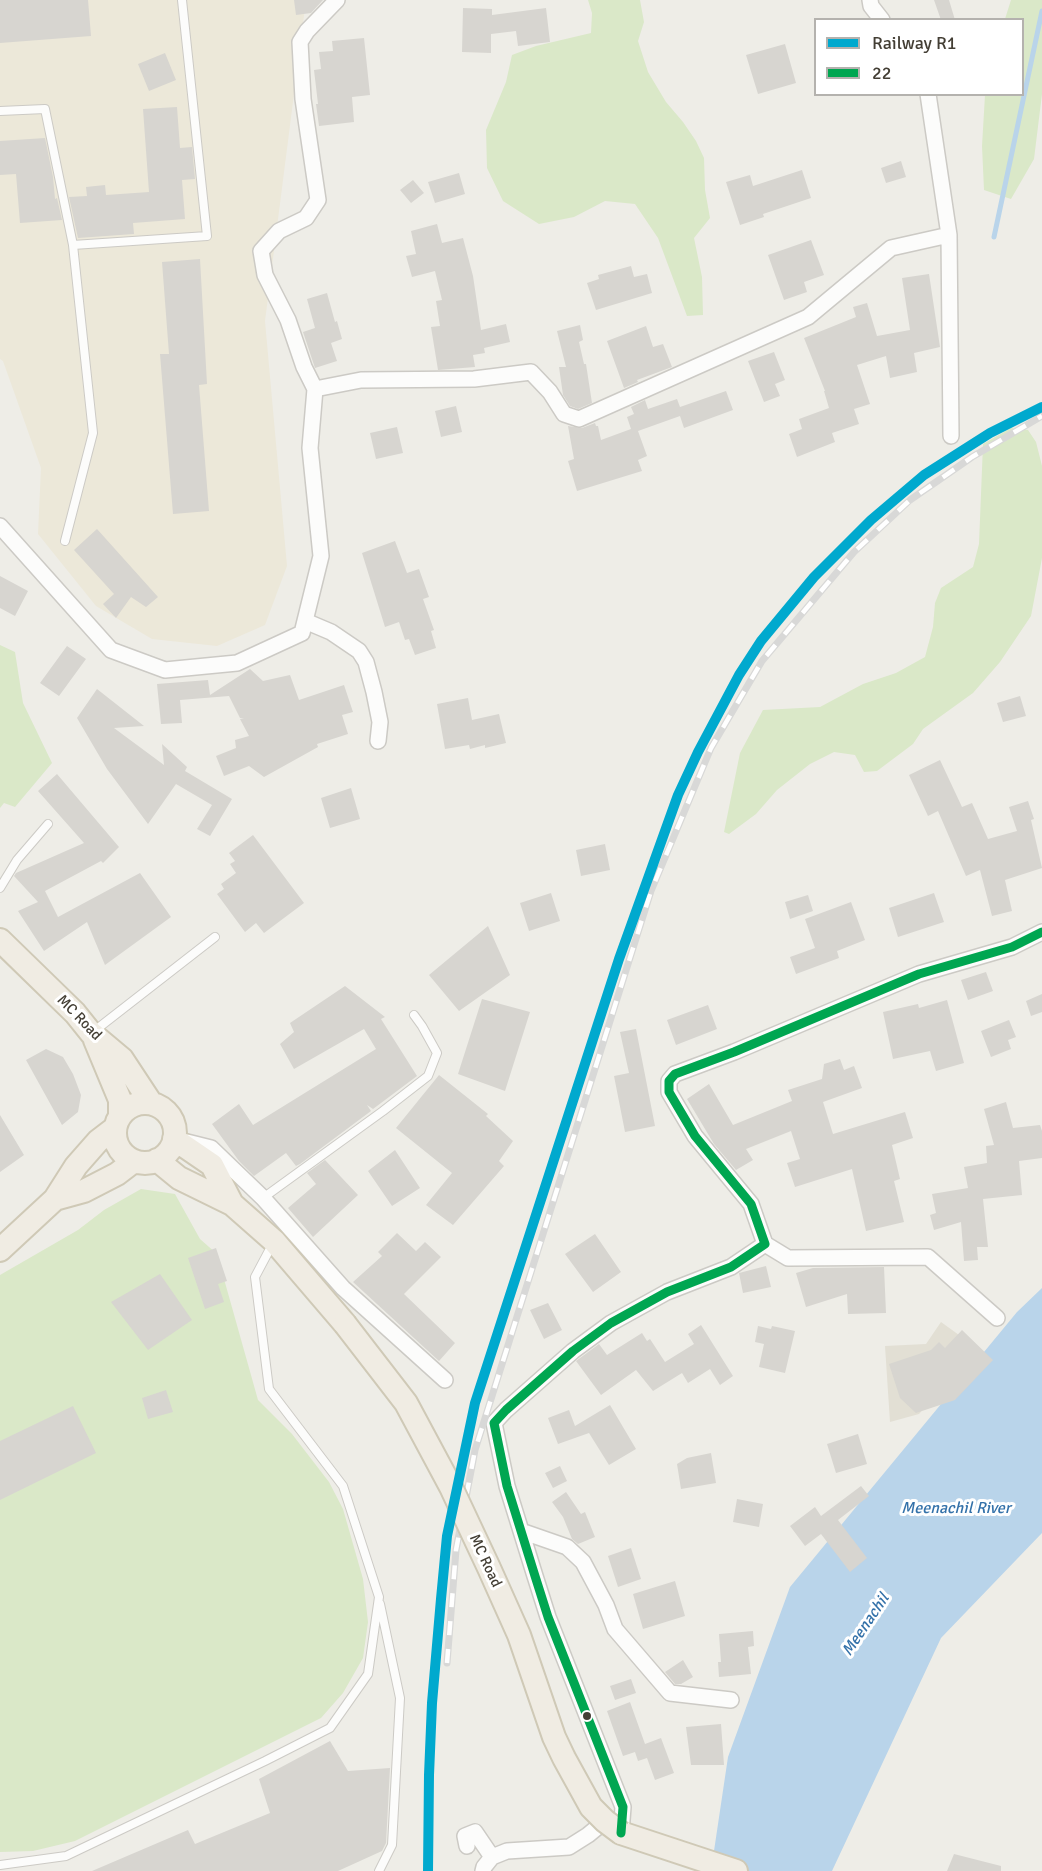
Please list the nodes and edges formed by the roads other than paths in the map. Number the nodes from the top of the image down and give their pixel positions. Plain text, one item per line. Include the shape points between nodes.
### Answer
1 (182, 0) edge
2 (337, 0) edge
3 (870, 0) edge
4 (880, 18) edge
5 (928, 96) edge
6 (0, 111) edge
7 (949, 235) junction
8 (73, 244) junction
9 (315, 390) junction
10 (951, 436) dead end
11 (0, 526) edge
12 (65, 541) dead end
13 (305, 621) junction
14 (378, 741) dead end
15 (48, 824) dead end
16 (0, 888) edge
17 (1042, 932) edge
18 (215, 938) dead end
19 (0, 940) edge
20 (414, 1016) dead end
21 (92, 1033) junction
22 (151, 1103) junction
23 (117, 1121) junction
24 (174, 1139) junction
25 (157, 1160) junction
26 (134, 1161) junction
27 (263, 1198) junction
28 (55, 1199) junction
29 (232, 1204) junction
30 (274, 1241) junction
31 (765, 1244) junction
32 (0, 1250) edge
33 (997, 1318) dead end
34 (445, 1380) dead end
35 (521, 1531) junction
36 (379, 1597) junction
37 (730, 1700) dead end
38 (613, 1827) junction
39 (467, 1846) dead end
40 (492, 1857) junction
41 (0, 1865) edge
42 (379, 1871) edge
43 (483, 1871) edge
44 (736, 1871) edge

1 - 8 lane via 207,236
2 - 9 street via 300,42 303,99 318,200 306,218 279,231 261,251 265,275 288,320
3 - 4 street
5 - 7 street
6 - 8 lane via 45,109
7 - 9 street via 891,248 808,318 579,419 564,414 531,372 474,379 361,380
7 - 10 street
8 - 12 lane via 93,433
9 - 13 street via 310,448 321,556
11 - 13 street via 111,650 165,670 237,663 302,633
13 - 14 street via 331,632 359,651 366,662 380,722
15 - 16 lane via 17,860
17 - 31 street via 1012,947 919,974 675,1074 669,1081 669,1092 695,1136 752,1204
18 - 21 lane
19 - 21 main road, MC Road
20 - 27 lane via 437,1053 428,1076
21 - 22 main road, MC Road via 122,1059
21 - 23 main road via 120,1101
22 - 23 main road via 133,1104
22 - 24 main road, MC Road via 170,1116
23 - 26 main road via 118,1148
23 - 28 main road via 76,1166
24 - 25 main road via 165,1155
24 - 27 street via 211,1148
24 - 29 main road, MC Road via 212,1165
25 - 26 main road
25 - 29 main road via 179,1178
26 - 28 main road via 84,1191
27 - 34 street via 343,1288
28 - 32 main road
29 - 30 main road, MC Road
30 - 36 lane via 255,1277 269,1389 343,1486
30 - 38 main road, MC Road, bridge via 406,1403 451,1487 519,1635 554,1737 591,1807
31 - 33 street via 788,1258 928,1257
31 - 35 street via 731,1268 667,1292 611,1323 573,1351 494,1423
35 - 37 street via 567,1547 583,1562 615,1629 670,1693
35 - 38 street via 549,1617 623,1807
36 - 41 lane via 368,1674 330,1728 66,1856
36 - 42 lane via 400,1698 392,1845
38 - 40 street via 588,1835 569,1847 507,1851
38 - 44 main road
39 - 40 street via 465,1836 475,1832
40 - 43 street

